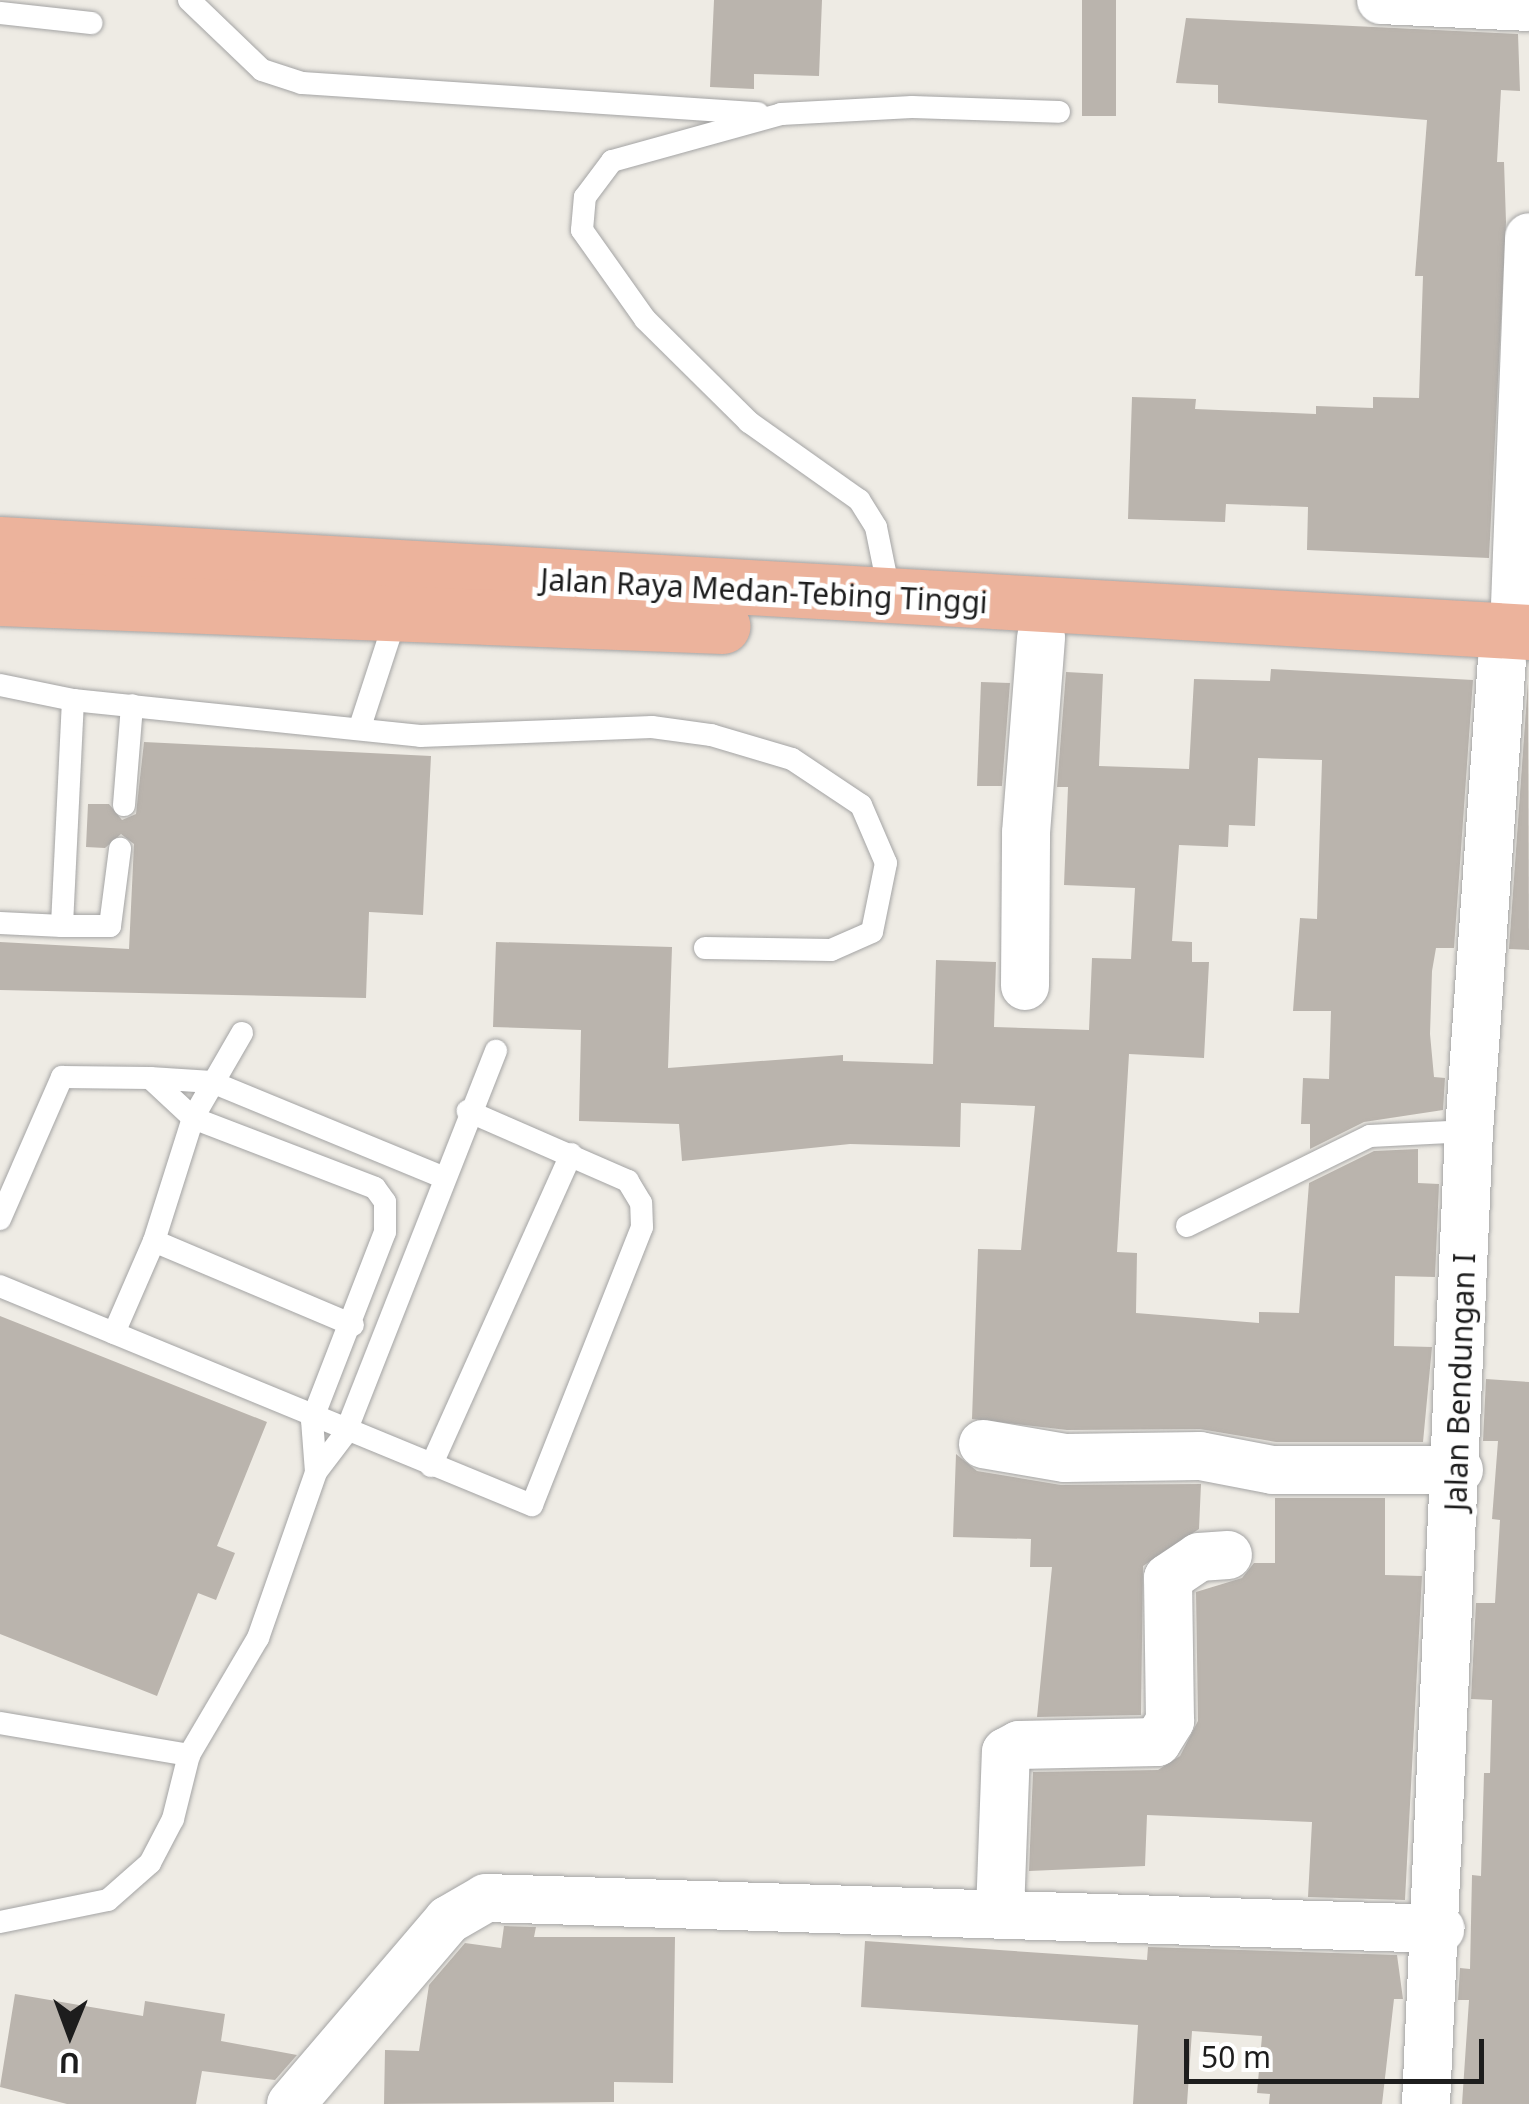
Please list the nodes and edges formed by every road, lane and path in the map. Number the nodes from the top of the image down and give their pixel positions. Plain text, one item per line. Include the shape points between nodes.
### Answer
1 (189, 0) edge
2 (1381, 0) edge
3 (1529, 7) edge
4 (0, 13) edge
5 (91, 23) dead end
6 (1059, 112) dead end
7 (781, 114) junction
8 (1529, 237) edge
9 (0, 544) edge
10 (0, 598) edge
11 (891, 600) junction
12 (397, 614) junction
13 (1040, 638) junction
14 (1518, 646) edge
15 (0, 685) edge
16 (73, 700) junction
17 (132, 705) junction
18 (360, 727) junction
19 (124, 805) dead end
20 (120, 849) dead end
21 (0, 922) edge
22 (62, 926) junction
23 (704, 948) dead end
24 (1025, 986) dead end
25 (242, 1033) dead end
26 (496, 1051) dead end
27 (150, 1078) junction
28 (212, 1082) junction
29 (468, 1111) junction
30 (192, 1118) junction
31 (1469, 1132) junction
32 (571, 1154) junction
33 (442, 1178) junction
34 (0, 1219) edge
35 (1187, 1226) dead end
36 (154, 1241) junction
37 (0, 1286) edge
38 (352, 1325) junction
39 (114, 1333) junction
40 (312, 1420) junction
41 (345, 1434) junction
42 (983, 1444) dead end
43 (431, 1466) junction
44 (1459, 1470) junction
45 (316, 1472) junction
46 (1228, 1555) dead end
47 (0, 1723) edge
48 (190, 1755) junction
49 (1000, 1913) junction
50 (0, 1922) edge
51 (1440, 1929) junction
52 (290, 2104) edge
53 (1426, 2104) edge

1 - 7 lane via 262,70 302,83
2 - 3 street
4 - 5 lane
6 - 7 lane via 912,106
7 - 11 lane via 612,160 586,197 582,230 645,319 749,422 859,500 876,528
8 - 14 street, Jalan Bendungan I
9 - 11 highway, Jalan Raya Medan-Tebing Tinggi
10 - 12 highway, Jalan Raya Medan-Tebing Tinggi
11 - 14 highway, Jalan Raya Medan-Tebing Tinggi
12 - 13 highway, Jalan Raya Medan-Tebing Tinggi
12 - 18 lane
13 - 14 highway, Jalan Raya Medan-Tebing Tinggi
13 - 24 street via 1026,833
14 - 31 street, Jalan Bendungan I
15 - 16 lane
16 - 17 lane
16 - 22 lane
17 - 18 lane
17 - 19 lane
18 - 23 lane via 420,736 652,727 711,735 792,759 861,805 886,863 872,932 831,950
20 - 22 lane via 110,926
21 - 22 lane
25 - 28 lane
26 - 29 lane
27 - 28 lane
27 - 30 lane
27 - 34 lane via 62,1077
28 - 30 lane
28 - 33 lane
29 - 32 lane
29 - 33 lane
30 - 36 lane
30 - 38 lane via 375,1188 386,1202 385,1232
31 - 35 lane via 1370,1136
31 - 44 street, Jalan Bendungan I
32 - 43 lane
32 - 43 lane via 628,1180 642,1228 532,1505
33 - 41 lane
36 - 38 lane
36 - 39 lane
37 - 39 lane
38 - 40 lane
39 - 40 lane
40 - 41 lane
40 - 45 lane
41 - 43 lane
41 - 45 lane
42 - 44 street via 1065,1458 1200,1456 1273,1470
44 - 51 street, Jalan Bendungan I
45 - 48 lane via 258,1638
46 - 49 street via 1199,1557 1168,1578 1170,1721 1157,1742 1018,1744 1006,1752
47 - 48 lane
48 - 50 lane via 173,1819 150,1863 108,1900
49 - 51 street
49 - 52 street via 486,1898 448,1920
51 - 53 street, Jalan Bendungan I

